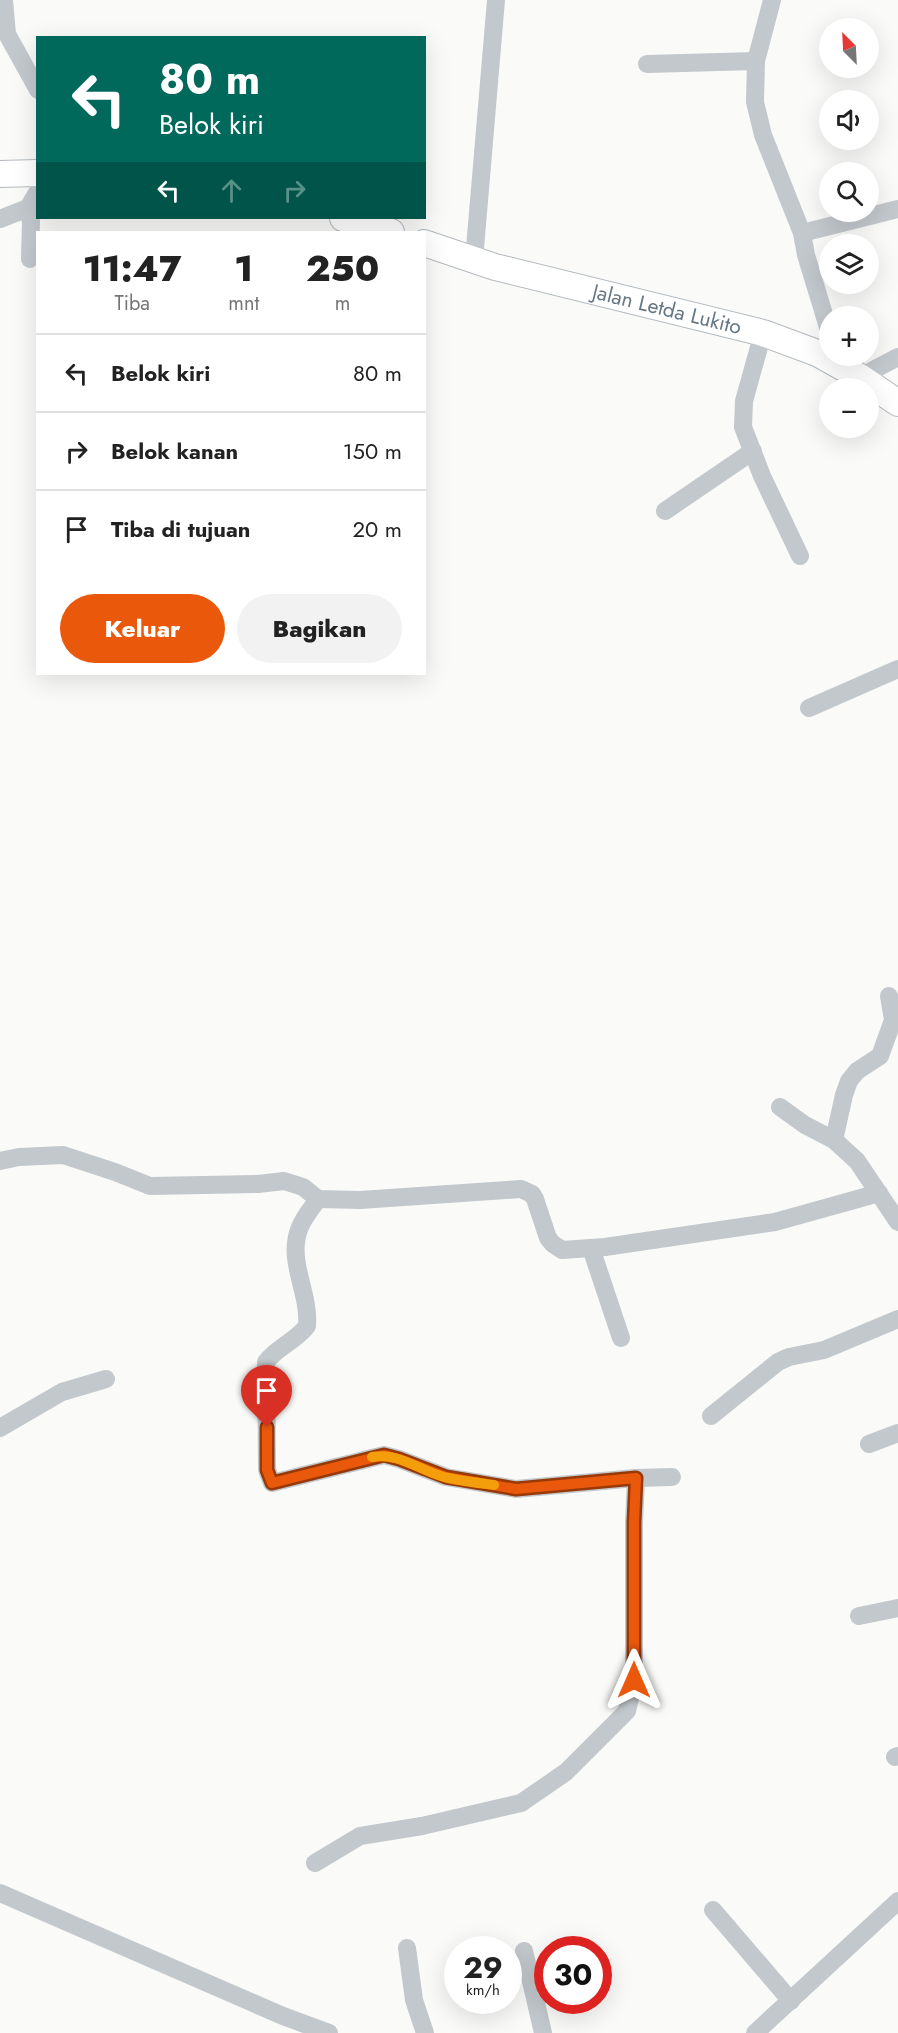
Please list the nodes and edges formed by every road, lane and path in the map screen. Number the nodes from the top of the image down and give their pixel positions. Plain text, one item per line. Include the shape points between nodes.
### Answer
1 (4, 0) edge
2 (496, 0) edge
3 (772, 0) edge
4 (756, 61) junction
5 (647, 64) dead end
6 (36, 86) edge
7 (36, 173) edge
8 (0, 174) edge
9 (36, 194) edge
10 (28, 208) junction
11 (898, 209) edge
12 (0, 219) edge
13 (346, 219) edge
14 (388, 231) edge
15 (802, 233) junction
16 (426, 244) edge
17 (30, 259) dead end
18 (474, 260) junction
19 (821, 306) edge
20 (763, 333) junction
21 (819, 354) edge
22 (898, 357) edge
23 (879, 360) edge
24 (846, 366) edge
25 (898, 403) edge
26 (753, 451) junction
27 (665, 511) dead end
28 (800, 556) dead end
29 (898, 669) edge
30 (809, 708) dead end
31 (889, 996) dead end
32 (889, 1055) edge
33 (780, 1107) dead end
34 (834, 1140) junction
35 (0, 1161) edge
36 (879, 1193) junction
37 (318, 1199) junction
38 (898, 1222) edge
39 (591, 1248) junction
40 (898, 1319) edge
41 (621, 1338) dead end
42 (106, 1379) dead end
43 (711, 1416) dead end
44 (0, 1428) edge
45 (898, 1433) edge
46 (869, 1444) dead end
47 (672, 1477) dead end
48 (636, 1478) junction
49 (898, 1608) edge
50 (859, 1616) dead end
51 (315, 1863) dead end
52 (0, 1893) edge
53 (898, 1901) edge
54 (713, 1910) dead end
55 (407, 1948) dead end
56 (524, 1951) dead end
57 (791, 2001) junction
58 (330, 2033) edge
59 (425, 2033) edge
60 (543, 2033) edge
61 (755, 2033) edge

1 - 6 street via 7,34
2 - 18 street
3 - 4 street
4 - 5 street
4 - 15 street via 756,102 763,135
7 - 8 street
9 - 10 street
10 - 12 street
10 - 17 street
11 - 15 street
13 - 14 street
15 - 19 street
16 - 18 street, Jalan Letda Lukito
18 - 20 street, Jalan Letda Lukito
20 - 21 street, Jalan Letda Lukito
20 - 26 street via 742,419
22 - 23 street
24 - 25 street, Jalan Letda Lukito
26 - 27 street
26 - 28 street
29 - 30 street
31 - 32 street via 893,1020
32 - 34 street via 867,1062 849,1081
33 - 34 street
34 - 36 street via 858,1161
35 - 37 street via 63,1155 150,1186 284,1181 303,1187
36 - 38 street
36 - 39 street via 775,1222
37 - 39 street via 360,1200 521,1189 535,1199 553,1244 562,1250
37 - 48 street via 296,1240 307,1326 266,1362 267,1470 272,1483 384,1455 446,1477 516,1489
39 - 41 street
40 - 43 street via 824,1350 778,1362
42 - 44 street via 62,1392
45 - 46 street
47 - 48 street
48 - 51 street via 634,1680 627,1711 566,1772 521,1803 360,1836
49 - 50 street
52 - 58 street
53 - 57 street
54 - 57 street
55 - 59 street via 414,2000
56 - 60 street
57 - 61 street

